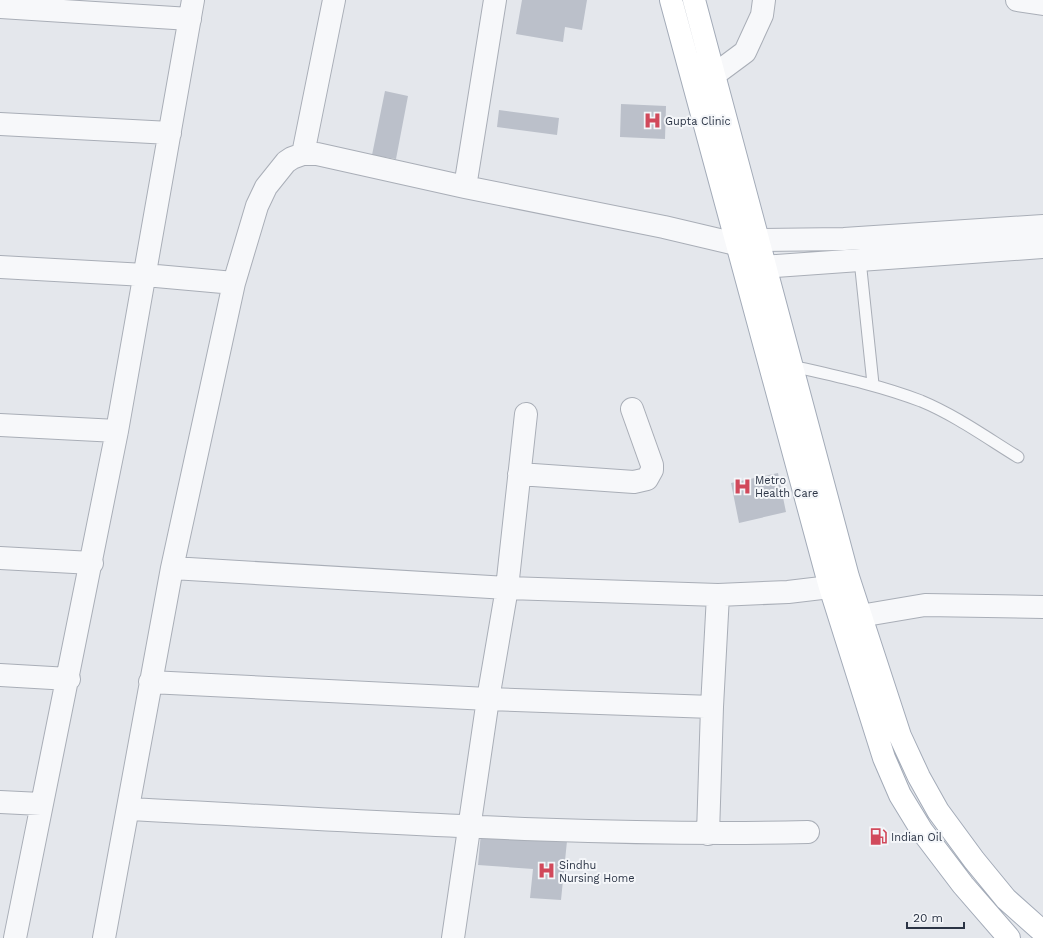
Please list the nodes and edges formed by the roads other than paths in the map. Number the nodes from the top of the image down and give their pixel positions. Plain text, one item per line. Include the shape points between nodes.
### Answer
1 (334, 0) edge
2 (495, 0) edge
3 (671, 0) edge
4 (694, 0) edge
5 (764, 0) edge
6 (1017, 0) edge
7 (1043, 4) edge
8 (0, 7) edge
9 (192, 10) edge
10 (714, 75) junction
11 (692, 80) junction
12 (0, 124) edge
13 (170, 133) junction
14 (303, 154) junction
15 (466, 187) junction
16 (1043, 226) edge
17 (758, 240) junction
18 (736, 244) junction
19 (1043, 247) edge
20 (860, 260) junction
21 (765, 266) junction
22 (0, 267) edge
23 (743, 268) junction
24 (145, 275) junction
25 (234, 283) junction
26 (792, 366) junction
27 (873, 384) junction
28 (632, 409) dead end
29 (526, 414) dead end
30 (0, 426) edge
31 (117, 431) junction
32 (1018, 457) dead end
33 (519, 474) junction
34 (0, 558) edge
35 (92, 564) junction
36 (172, 568) junction
37 (830, 587) junction
38 (507, 588) junction
39 (718, 595) junction
40 (1043, 608) edge
41 (860, 616) junction
42 (0, 675) edge
43 (69, 679) junction
44 (150, 682) junction
45 (488, 699) junction
46 (712, 707) junction
47 (0, 802) edge
48 (41, 804) junction
49 (128, 809) junction
50 (469, 826) junction
51 (808, 832) dead end
52 (708, 834) junction
53 (1043, 932) edge
54 (10, 936) edge
55 (104, 938) edge
56 (453, 938) edge
57 (1009, 938) edge

1 - 14 street
2 - 15 street
3 - 11 main road
4 - 10 main road
5 - 10 street via 762,15 746,52
6 - 7 street
8 - 9 street
9 - 13 street
10 - 11 street
10 - 17 main road
11 - 18 main road
12 - 13 street
13 - 24 street
14 - 15 street via 317,154
14 - 25 street via 286,162 266,187 257,206
15 - 18 street
16 - 17 street via 844,239
17 - 18 street
17 - 21 main road
18 - 23 main road
19 - 20 street
20 - 21 street
20 - 27 lane
21 - 23 street
21 - 26 main road
22 - 24 street
23 - 37 main road
24 - 25 street
24 - 31 street
25 - 36 street
26 - 27 lane
26 - 41 main road
27 - 32 lane via 952,416
28 - 33 street via 652,464 647,479 634,482
29 - 33 street
30 - 31 street
31 - 35 street
33 - 38 street
34 - 35 street
35 - 43 street
36 - 38 street
36 - 44 street
37 - 39 street
37 - 57 main road via 884,758 900,795 926,837
38 - 39 street
38 - 45 street
39 - 46 street
40 - 41 street via 925,605
41 - 53 main road via 900,736 934,804 1006,899
42 - 43 street
43 - 48 street
44 - 45 street
44 - 49 street
45 - 46 street
45 - 50 street
46 - 52 street
47 - 48 street
48 - 54 street
49 - 50 street
49 - 55 street
50 - 52 street
50 - 56 street
51 - 52 street

